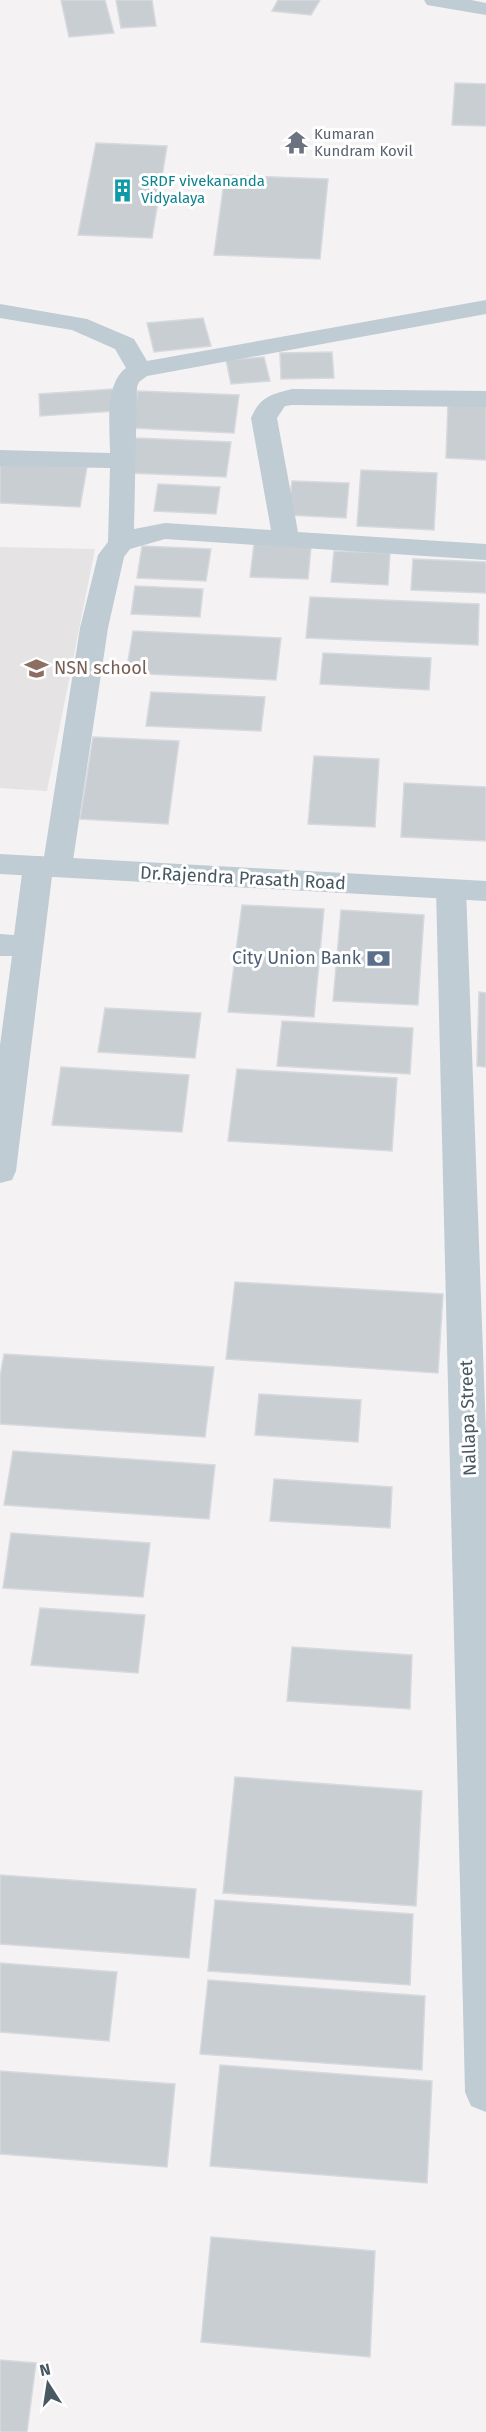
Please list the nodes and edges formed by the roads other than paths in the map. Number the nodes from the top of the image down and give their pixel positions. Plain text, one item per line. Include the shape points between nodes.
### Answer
1 (435, 0) edge
2 (486, 9) edge
3 (486, 307) edge
4 (0, 311) edge
5 (139, 370) junction
6 (486, 399) edge
7 (0, 458) edge
8 (121, 461) junction
9 (286, 537) junction
10 (121, 543) junction
11 (486, 552) edge
12 (0, 864) edge
13 (48, 867) junction
14 (451, 889) junction
15 (486, 891) edge
16 (14, 946) edge
17 (0, 1171) edge
18 (486, 2092) edge

1 - 2 street
3 - 5 street
4 - 5 street via 67,322 125,344
5 - 8 street via 124,387
6 - 9 street via 311,396 276,401 264,418
7 - 8 street
8 - 10 street
9 - 10 street via 165,531
9 - 11 street
10 - 13 street via 111,555 94,628
12 - 13 street, Dr.Rajendra Prasath Road
13 - 14 street, Dr.Rajendra Prasath Road
13 - 16 street
14 - 15 street, Dr.Rajendra Prasath Road
14 - 18 street, Nallapa Street
16 - 17 street

